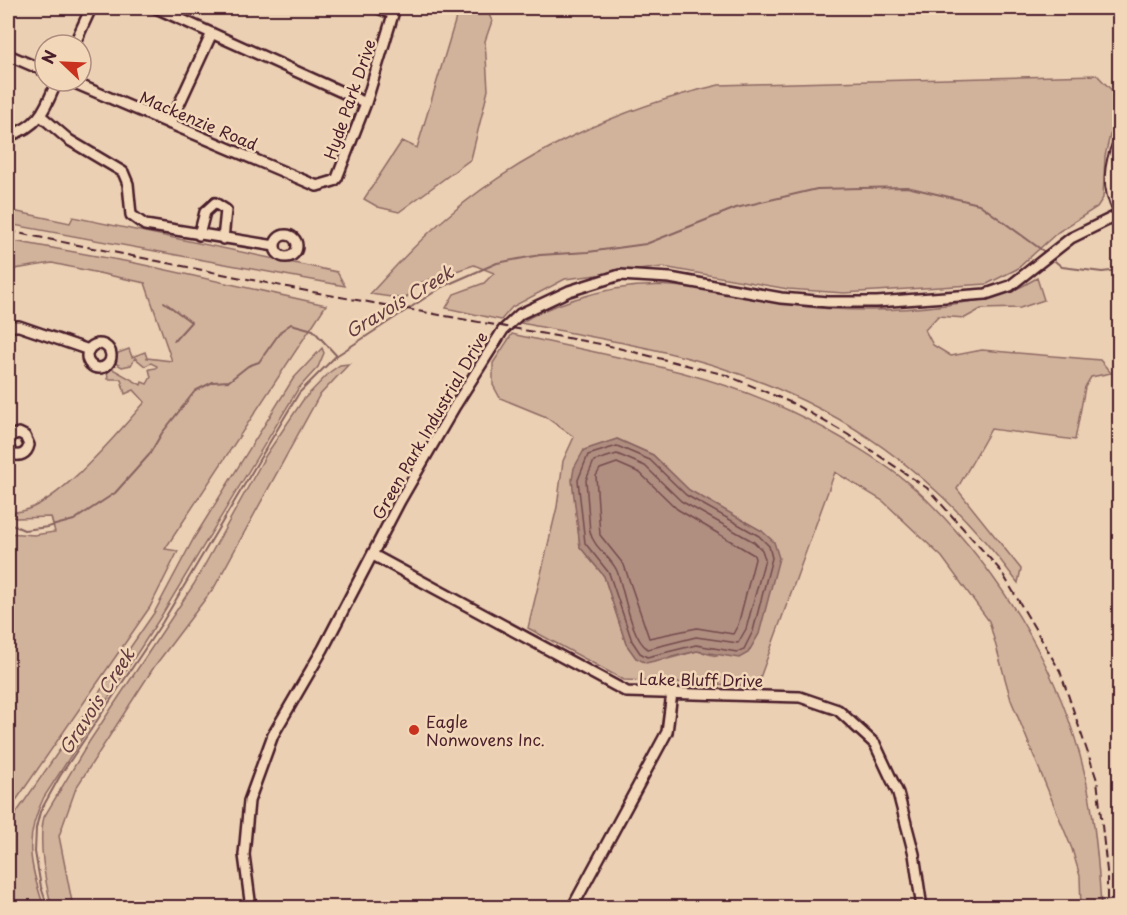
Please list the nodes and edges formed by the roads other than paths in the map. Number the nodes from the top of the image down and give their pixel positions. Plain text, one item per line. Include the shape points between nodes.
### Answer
1 (91, 8) edge
2 (156, 8) edge
3 (378, 8) edge
4 (394, 11) edge
5 (80, 33) edge
6 (212, 33) junction
7 (8, 55) edge
8 (33, 66) edge
9 (93, 91) edge
10 (52, 93) edge
11 (366, 103) junction
12 (41, 116) junction
13 (170, 124) junction
14 (8, 136) edge
15 (1119, 142) edge
16 (317, 186) joint
17 (1119, 213) edge
18 (199, 235) junction
19 (223, 239) junction
20 (275, 246) dead end
21 (8, 326) edge
22 (89, 350) dead end
23 (8, 441) edge
24 (8, 447) edge
25 (373, 555) junction
26 (672, 693) junction
27 (252, 908) edge
28 (572, 908) edge
29 (922, 908) edge

1 - 5 street
2 - 6 street
3 - 4 street
4 - 11 street, Hyde Park Drive
6 - 11 street
6 - 13 street
7 - 8 street
9 - 13 street, Mackenzie Road
10 - 12 street
11 - 16 street, Hyde Park Drive via 337,178
12 - 14 street
12 - 18 street via 69,140 123,172 131,215 137,221
13 - 16 street, Mackenzie Road
15 - 17 street via 1111,180
17 - 25 street, Green Park Industrial Drive via 1071,238 1010,286 986,294 828,303 670,278 620,275 569,291 520,314 503,330 454,406
18 - 19 street
18 - 19 street via 205,212 215,203 226,210
19 - 20 street
21 - 22 street via 19,326
23 - 24 street via 12,435 22,434 29,445 20,456 12,454
25 - 26 street, Lake Bluff Drive via 627,692
25 - 27 street, Green Park Industrial Drive via 280,722 261,764 249,801 244,855
26 - 28 street via 667,732
26 - 29 street, Lake Bluff Drive via 800,697 838,710 875,744 898,793 914,854

